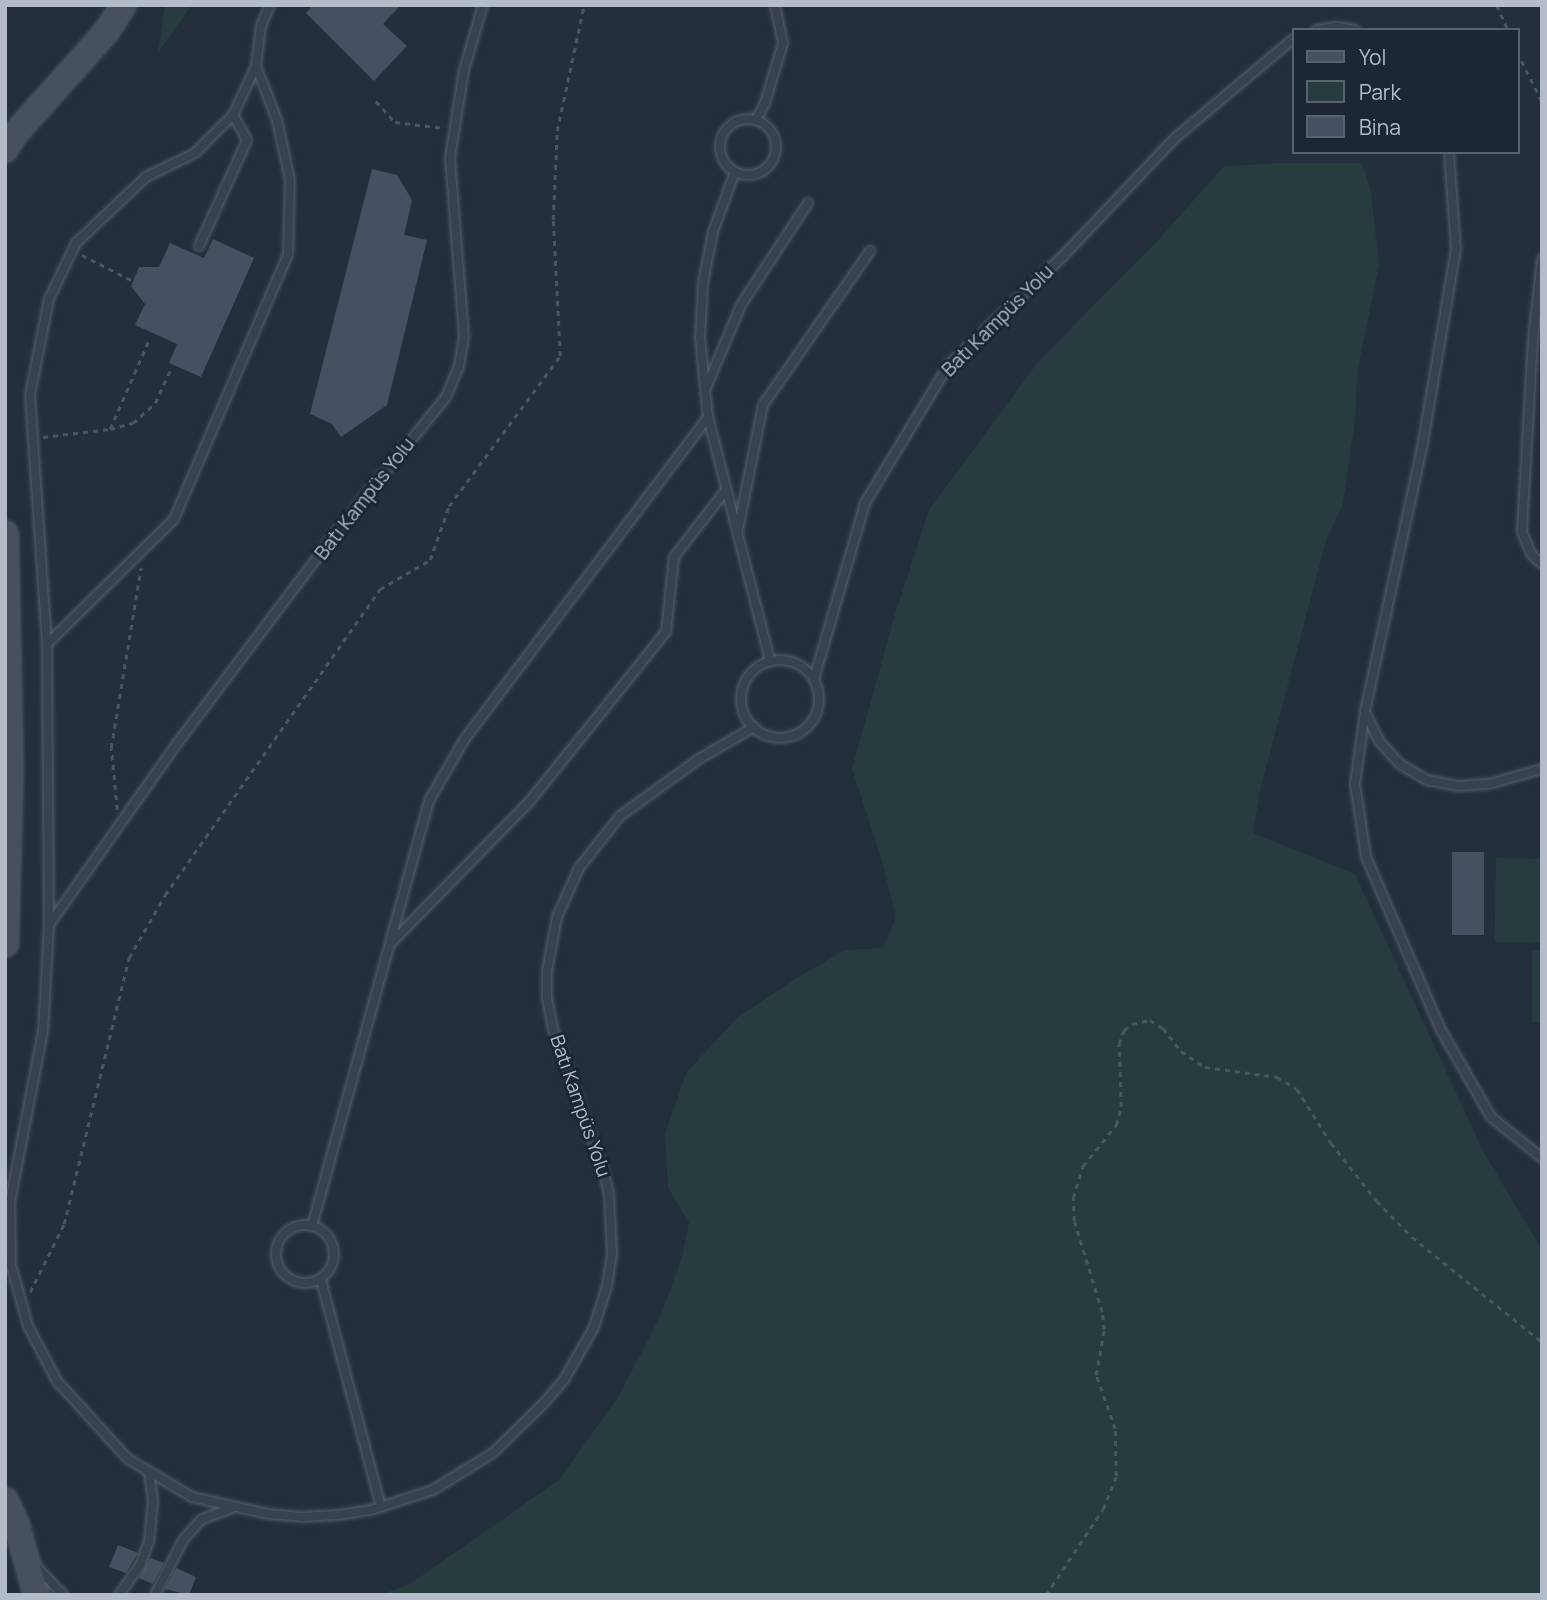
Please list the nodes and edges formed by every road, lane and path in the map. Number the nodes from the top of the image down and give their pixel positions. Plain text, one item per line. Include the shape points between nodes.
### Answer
1 (124, 5) edge
2 (270, 5) edge
3 (483, 5) edge
4 (584, 5) edge
5 (775, 5) edge
6 (1497, 5) edge
7 (1507, 28) edge
8 (1292, 41) edge
9 (1519, 56) edge
10 (256, 66) junction
11 (376, 101) dead end
12 (1542, 101) edge
13 (233, 114) junction
14 (756, 120) junction
15 (454, 130) junction
16 (5, 149) edge
17 (1449, 154) edge
18 (735, 172) junction
19 (808, 203) dead end
20 (199, 246) dead end
21 (73, 250) junction
22 (870, 251) dead end
23 (1542, 259) edge
24 (131, 279) dead end
25 (148, 342) dead end
26 (171, 368) dead end
27 (705, 391) junction
28 (708, 417) junction
29 (110, 429) junction
30 (33, 439) junction
31 (726, 490) junction
32 (5, 533) edge
33 (737, 533) junction
34 (144, 548) junction
35 (1542, 564) edge
36 (47, 644) junction
37 (770, 661) junction
38 (814, 678) junction
39 (1365, 712) junction
40 (754, 727) junction
41 (1542, 769) edge
42 (117, 813) dead end
43 (49, 925) junction
44 (5, 944) edge
45 (390, 944) junction
46 (1542, 1157) edge
47 (312, 1226) junction
48 (321, 1280) junction
49 (23, 1308) junction
50 (1542, 1342) edge
51 (149, 1472) junction
52 (5, 1500) edge
53 (381, 1507) junction
54 (233, 1508) junction
55 (25, 1551) junction
56 (36, 1595) edge
57 (62, 1595) edge
58 (119, 1595) edge
59 (155, 1595) edge
60 (1046, 1595) edge

1 - 16 street
2 - 10 lane, Batı Kampüs Yolu via 261,26
3 - 15 lane, Batı Kampüs Yolu via 464,70
4 - 49 path via 557,131 553,220 560,356 449,506 430,560 380,589 165,895 129,958 64,1224
5 - 14 lane via 783,43
6 - 7 path
8 - 38 lane, Batı Kampüs Yolu via 1175,138 1064,255 948,366 865,503
9 - 12 path
10 - 13 lane, Batı Kampüs Yolu
10 - 34 lane via 277,120 290,180 288,254 174,519
11 - 15 path via 395,122
13 - 20 lane via 247,140
13 - 21 lane, Batı Kampüs Yolu via 195,153 146,177
14 - 18 lane via 738,120 720,141 722,159
14 - 18 lane via 775,139 774,158 753,175
15 - 43 lane, Batı Kampüs Yolu via 450,158 464,335 459,368 446,397 342,525 179,741
17 - 39 lane via 1456,249 1423,443
18 - 27 lane via 713,232 703,283 700,338
19 - 27 lane via 741,305
21 - 24 path
21 - 30 lane, Batı Kampüs Yolu via 49,299 30,395
22 - 33 lane via 763,405
23 - 35 lane via 1522,532 1532,555
25 - 29 path
26 - 29 path via 155,403 132,423
27 - 28 lane
28 - 31 lane
28 - 45 lane via 444,772 430,799
29 - 30 path
30 - 36 lane, Batı Kampüs Yolu
31 - 33 lane
31 - 45 lane via 674,557 666,632 530,802
32 - 44 street via 10,756
33 - 37 lane
34 - 36 lane
34 - 42 path via 111,748
36 - 43 lane, Batı Kampüs Yolu
37 - 38 lane via 795,662
37 - 40 lane via 758,666 743,686 743,711
38 - 40 lane, Batı Kampüs Yolu via 819,704 807,727 783,738 769,737
39 - 41 lane via 1379,741 1427,780 1458,786 1489,784
39 - 46 lane via 1354,784 1366,858 1441,1030 1491,1117
40 - 53 lane, Batı Kampüs Yolu via 699,759 620,816 579,868 557,916 547,971 549,1008 609,1194 612,1253 594,1327 564,1380 494,1453 433,1490
43 - 49 lane, Batı Kampüs Yolu via 43,1031 10,1202 11,1265
45 - 47 lane
47 - 48 lane via 329,1237 335,1255
47 - 48 lane via 285,1233 276,1259 293,1281
48 - 53 lane
49 - 51 lane, Batı Kampüs Yolu via 57,1381 128,1459
50 - 60 path via 1412,1237 1377,1201 1331,1143 1297,1089 1277,1077 1205,1067 1150,1020 1132,1024 1119,1044 1121,1107 1116,1125 1083,1166 1073,1198 1074,1221 1102,1312 1104,1330 1096,1375 1115,1429 1115,1476 1103,1509
51 - 54 lane, Batı Kampüs Yolu via 192,1497
51 - 58 lane via 153,1501 149,1542
52 - 55 street
53 - 54 lane, Batı Kampüs Yolu via 302,1517
54 - 59 lane via 202,1519 183,1540
55 - 56 street
55 - 57 lane

